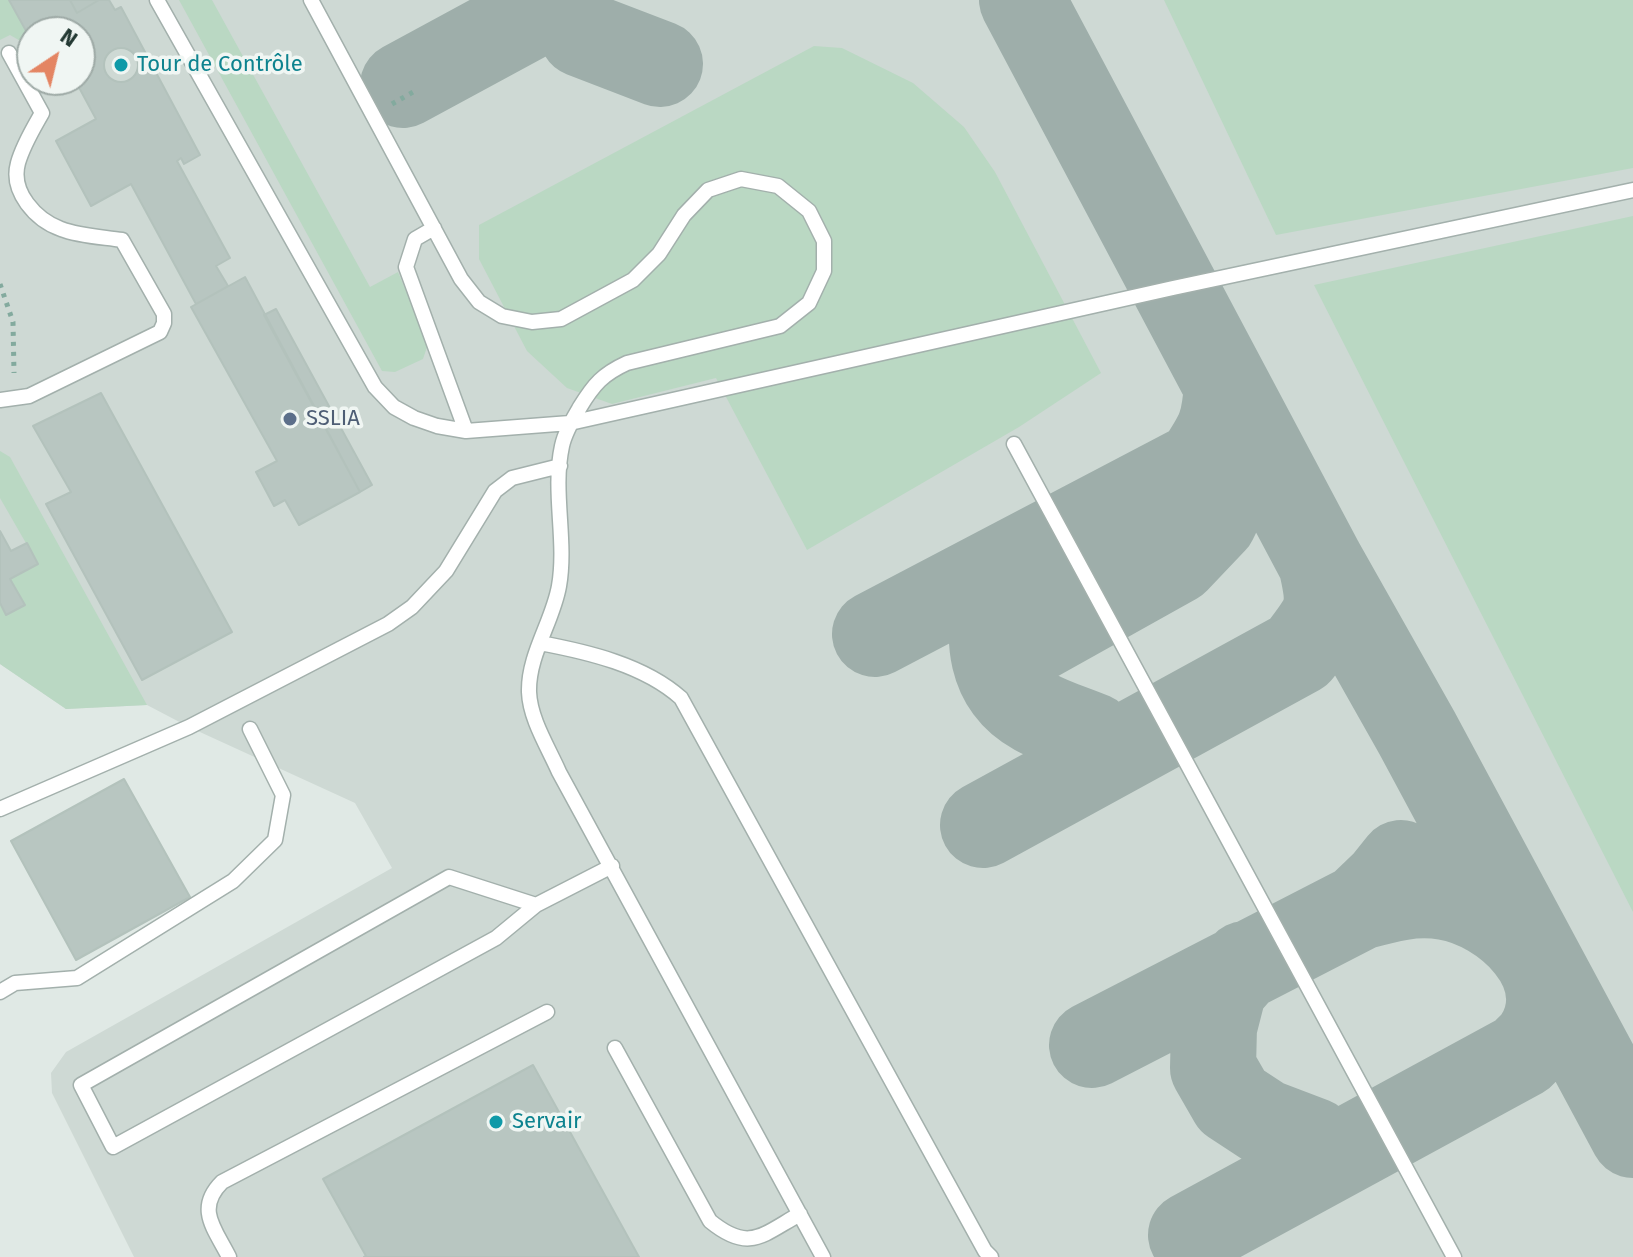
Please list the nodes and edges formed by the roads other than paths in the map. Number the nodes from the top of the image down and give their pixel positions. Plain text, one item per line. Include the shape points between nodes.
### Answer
1 (157, 0) edge
2 (311, 0) edge
3 (9, 53) dead end
4 (1633, 190) edge
5 (434, 228) junction
6 (0, 400) edge
7 (570, 423) junction
8 (466, 431) junction
9 (1014, 444) dead end
10 (560, 466) junction
11 (540, 643) junction
12 (250, 729) dead end
13 (0, 809) edge
14 (612, 866) junction
15 (536, 905) junction
16 (0, 992) edge
17 (547, 1012) dead end
18 (615, 1048) dead end
19 (800, 1214) junction
20 (229, 1257) edge
21 (823, 1257) edge
22 (991, 1257) edge
23 (1454, 1257) edge

1 - 8 lane via 375,387 414,418
2 - 5 lane
3 - 6 lane via 42,113 17,166 22,195 41,221 122,240 164,314 164,323 160,332 29,396
4 - 7 lane
5 - 7 lane via 479,302 502,316 532,322 561,319 633,280 708,190 741,179 778,186 809,211 824,241 824,271 809,303 780,326 607,372
5 - 8 lane via 415,239 406,267
7 - 8 lane
7 - 10 lane
9 - 23 lane
10 - 11 lane via 559,589
10 - 13 lane via 512,478 495,491 446,571 388,624 189,727
11 - 14 lane via 529,691 533,711 559,772
11 - 22 lane via 647,674 681,698
12 - 16 lane via 283,795 275,840 233,881 77,978 15,983
14 - 15 lane
14 - 19 lane
15 - 15 lane via 449,877 81,1085 113,1147 496,938
17 - 20 lane via 222,1182 209,1199 207,1213
18 - 19 lane via 710,1221 739,1239 754,1239
19 - 21 lane

